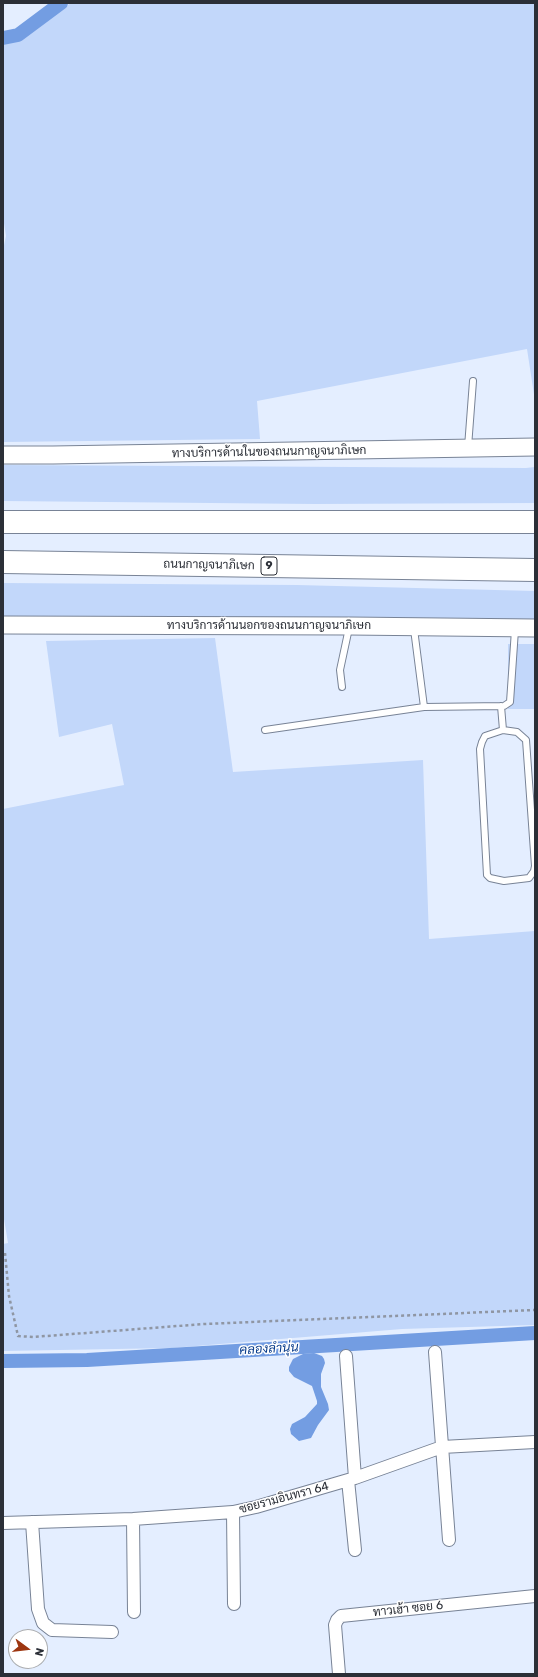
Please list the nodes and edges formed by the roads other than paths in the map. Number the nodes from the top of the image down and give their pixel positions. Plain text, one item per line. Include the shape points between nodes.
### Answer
1 (473, 381) dead end
2 (468, 448) junction
3 (535, 448) edge
4 (3, 454) edge
5 (3, 522) edge
6 (535, 522) edge
7 (3, 562) edge
8 (535, 570) edge
9 (3, 625) edge
10 (349, 626) junction
11 (414, 627) junction
12 (515, 628) junction
13 (535, 628) edge
14 (342, 687) dead end
15 (501, 706) junction
16 (424, 707) junction
17 (266, 730) dead end
18 (503, 730) junction
19 (435, 1352) dead end
20 (346, 1356) dead end
21 (535, 1442) edge
22 (442, 1447) junction
23 (351, 1479) junction
24 (233, 1512) junction
25 (133, 1519) junction
26 (32, 1522) junction
27 (3, 1523) edge
28 (449, 1540) dead end
29 (355, 1550) dead end
30 (535, 1596) edge
31 (234, 1604) dead end
32 (134, 1612) dead end
33 (112, 1632) dead end
34 (339, 1674) edge

1 - 2 lane
2 - 3 main road, ทางบริการด้านในของถนนกาญจนาภิเษก
2 - 4 main road, ทางบริการด้านในของถนนกาญจนาภิเษก
5 - 6 highway
7 - 8 highway, ถนนกาญจนาภิเษก / 9
9 - 10 main road, ทางบริการด้านนอกของถนนกาญจนาภิเษก
10 - 11 main road, ทางบริการด้านนอกของถนนกาญจนาภิเษก
10 - 14 lane via 340,670
11 - 12 main road, ทางบริการด้านนอกของถนนกาญจนาภิเษก
11 - 16 lane
12 - 13 main road, ทางบริการด้านนอกของถนนกาญจนาภิเษก
12 - 15 lane via 510,702
15 - 16 lane
15 - 18 lane
16 - 17 lane
18 - 18 lane via 517,732 526,740 535,866 528,878 504,881 487,875 480,749 485,736
19 - 22 street
20 - 23 street
21 - 22 street, ซอยรามอินทรา 64
22 - 23 street, ซอยรามอินทรา 64
22 - 28 street
23 - 24 street, ซอยรามอินทรา 64
23 - 29 street
24 - 25 street, ซอยรามอินทรา 64
24 - 31 street
25 - 26 street, ซอยรามอินทรา 64
25 - 32 street
26 - 27 street, ซอยรามอินทรา 64
26 - 33 street via 38,1609 43,1623 52,1630
30 - 34 street, ทาวเฮ้า ซอย 6 via 341,1616 335,1625

